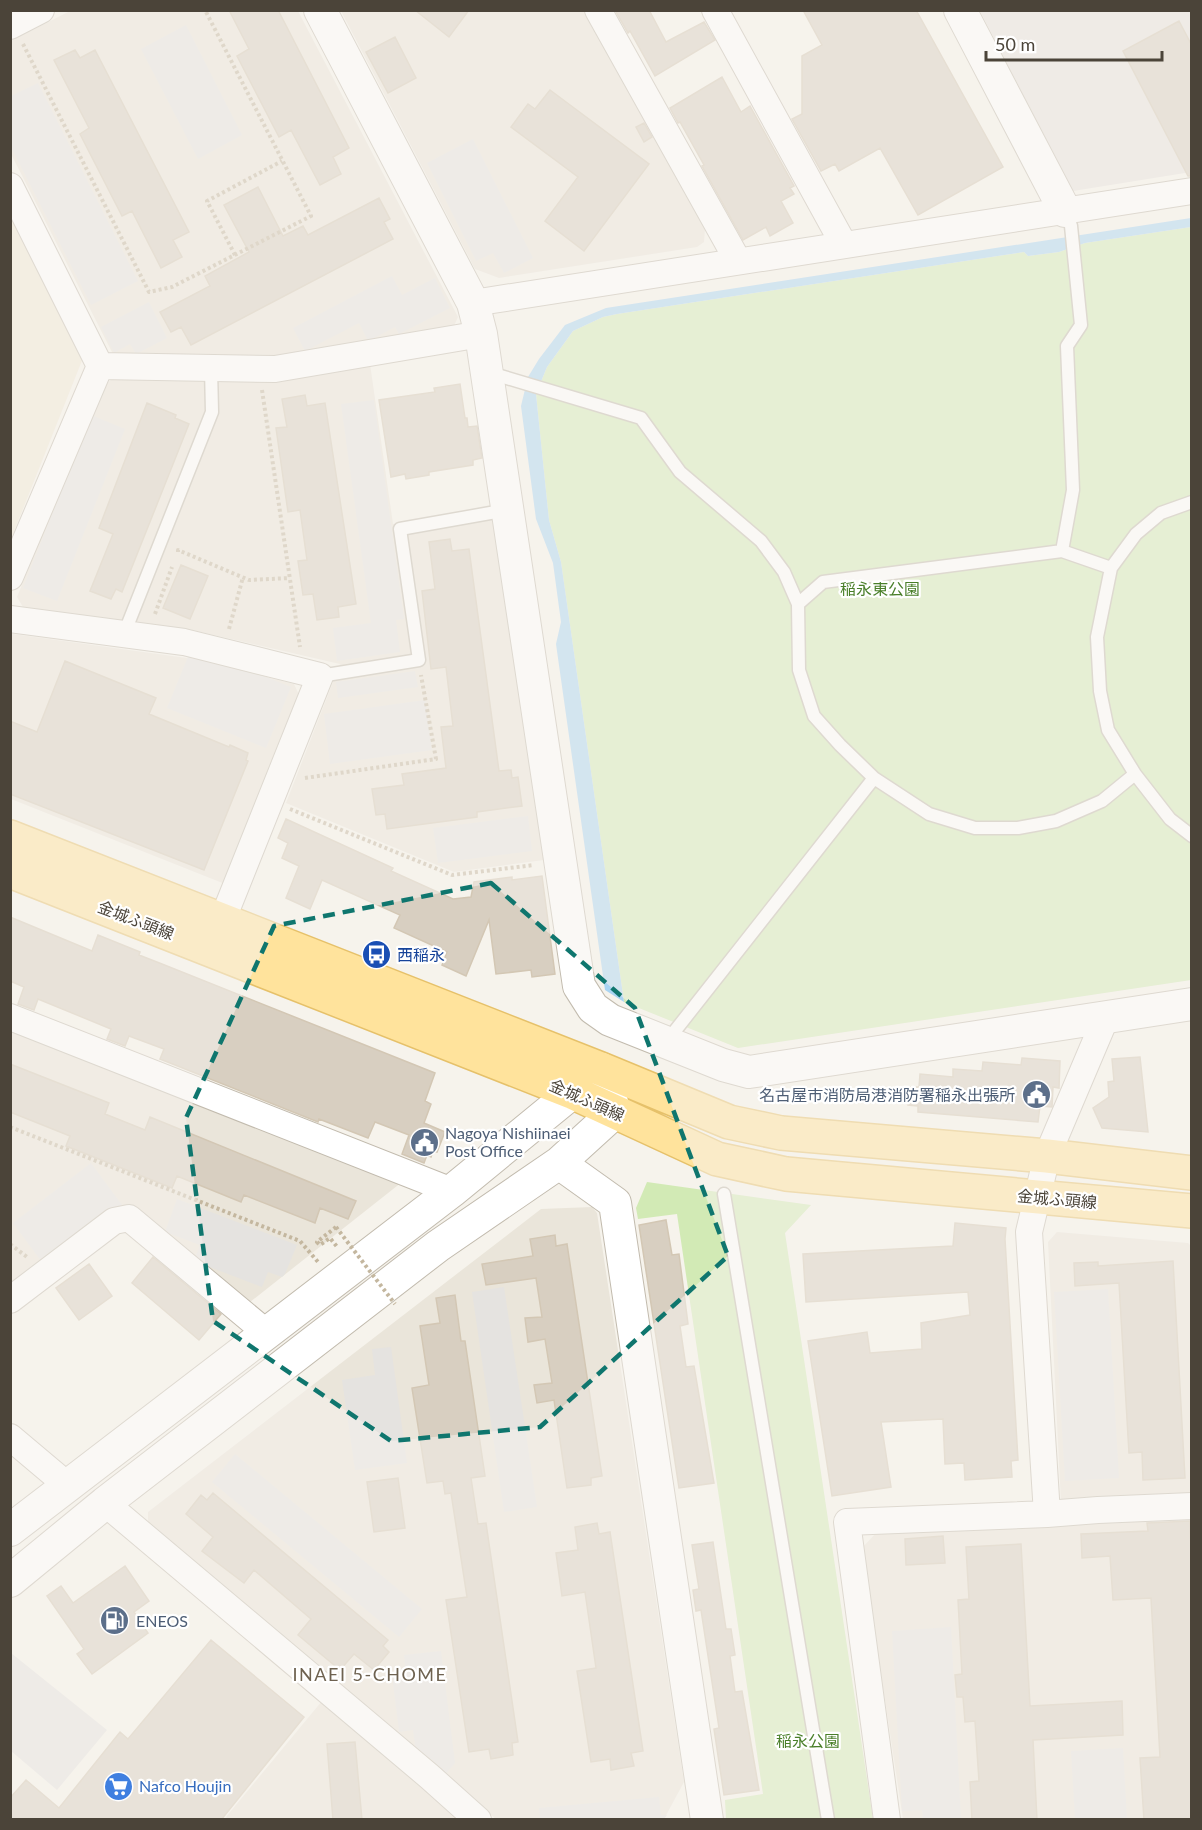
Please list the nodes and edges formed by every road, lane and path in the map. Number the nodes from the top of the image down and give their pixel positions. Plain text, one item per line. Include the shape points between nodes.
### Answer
1 (41, 10) edge
2 (205, 10) edge
3 (320, 10) edge
4 (598, 10) edge
5 (715, 10) edge
6 (960, 10) edge
7 (12, 26) edge
8 (282, 161) junction
9 (10, 186) edge
10 (1191, 191) edge
11 (1068, 218) junction
12 (844, 245) junction
13 (235, 255) junction
14 (738, 261) junction
15 (472, 303) junction
16 (481, 334) junction
17 (100, 366) junction
18 (211, 368) junction
19 (259, 369) junction
20 (488, 372) junction
21 (1191, 502) edge
22 (508, 510) junction
23 (1062, 551) junction
24 (1111, 568) junction
25 (10, 577) edge
26 (243, 577) junction
27 (290, 578) junction
28 (798, 604) junction
29 (10, 619) edge
30 (135, 636) junction
31 (224, 652) junction
32 (419, 660) junction
33 (312, 674) junction
34 (1135, 774) junction
35 (874, 778) junction
36 (274, 791) junction
37 (1191, 836) edge
38 (10, 837) edge
39 (560, 862) junction
40 (10, 870) edge
41 (222, 921) junction
42 (1191, 1004) edge
43 (10, 1017) edge
44 (1106, 1017) junction
45 (665, 1042) junction
46 (601, 1069) junction
47 (574, 1093) junction
48 (615, 1112) junction
49 (10, 1127) edge
50 (1047, 1156) junction
51 (559, 1163) junction
52 (1191, 1173) edge
53 (452, 1191) junction
54 (724, 1194) dead end
55 (1036, 1197) junction
56 (1191, 1211) edge
57 (338, 1248) dead end
58 (319, 1263) dead end
59 (10, 1300) edge
60 (395, 1304) dead end
61 (268, 1334) junction
62 (10, 1437) edge
63 (67, 1485) junction
64 (105, 1503) junction
65 (1191, 1506) edge
66 (1047, 1514) junction
67 (10, 1530) edge
68 (10, 1581) edge
69 (478, 1820) edge
70 (707, 1820) edge
71 (828, 1820) edge
72 (887, 1820) edge

1 - 7 street
2 - 8 path
3 - 15 street
4 - 14 street
5 - 12 street
6 - 11 street
7 - 13 path via 149,292 172,287
8 - 13 path via 207,201
8 - 13 path via 311,216
9 - 17 street
10 - 11 street
11 - 12 street
11 - 23 lane via 1081,325 1067,346 1073,490
12 - 14 street
14 - 15 street
15 - 16 street
16 - 19 street
16 - 20 street
17 - 18 street
17 - 25 street
18 - 19 street
18 - 30 lane via 212,412
19 - 27 path
20 - 22 street
20 - 28 lane via 641,418 680,472 761,541 784,572
21 - 24 lane via 1161,513 1136,534
22 - 32 lane via 400,529
22 - 39 street
23 - 24 lane
23 - 28 lane via 823,582
24 - 34 lane via 1096,637 1100,691 1108,730
26 - 27 path
26 - 30 path via 178,550
26 - 31 path
27 - 33 path
28 - 35 lane via 799,670 814,716
29 - 30 street
30 - 31 street
31 - 33 street
32 - 33 lane
32 - 36 path via 436,759
33 - 36 street
34 - 35 lane via 1102,801 1056,821 1018,828 975,828 929,813
34 - 37 lane via 1170,819
35 - 45 lane
36 - 39 path via 452,875
36 - 41 street
38 - 41 main road, 金城ふ頭線
39 - 45 street via 579,986 593,1008 610,1020
40 - 47 main road, 金城ふ頭線
41 - 46 main road, 金城ふ頭線
42 - 44 street
43 - 53 street
44 - 45 street via 749,1072
44 - 50 street
46 - 47 street
46 - 48 street
46 - 50 main road, 金城ふ頭線 via 729,1122 782,1133
47 - 48 main road, 金城ふ頭線
47 - 53 street
48 - 51 street
48 - 55 main road, 金城ふ頭線 via 717,1159 786,1174
49 - 58 path via 300,1241
50 - 52 main road, 金城ふ頭線
50 - 55 street
51 - 64 street via 438,1246
51 - 70 street via 615,1203
53 - 61 street
54 - 71 lane
55 - 56 main road, 金城ふ頭線
55 - 66 street via 1029,1232
57 - 60 path, bridge via 330,1238 320,1245 317,1242 336,1227
59 - 61 street via 114,1221 129,1218
61 - 63 street
62 - 63 street
63 - 67 street
64 - 68 street
64 - 69 street
65 - 66 street
66 - 72 street via 847,1522

